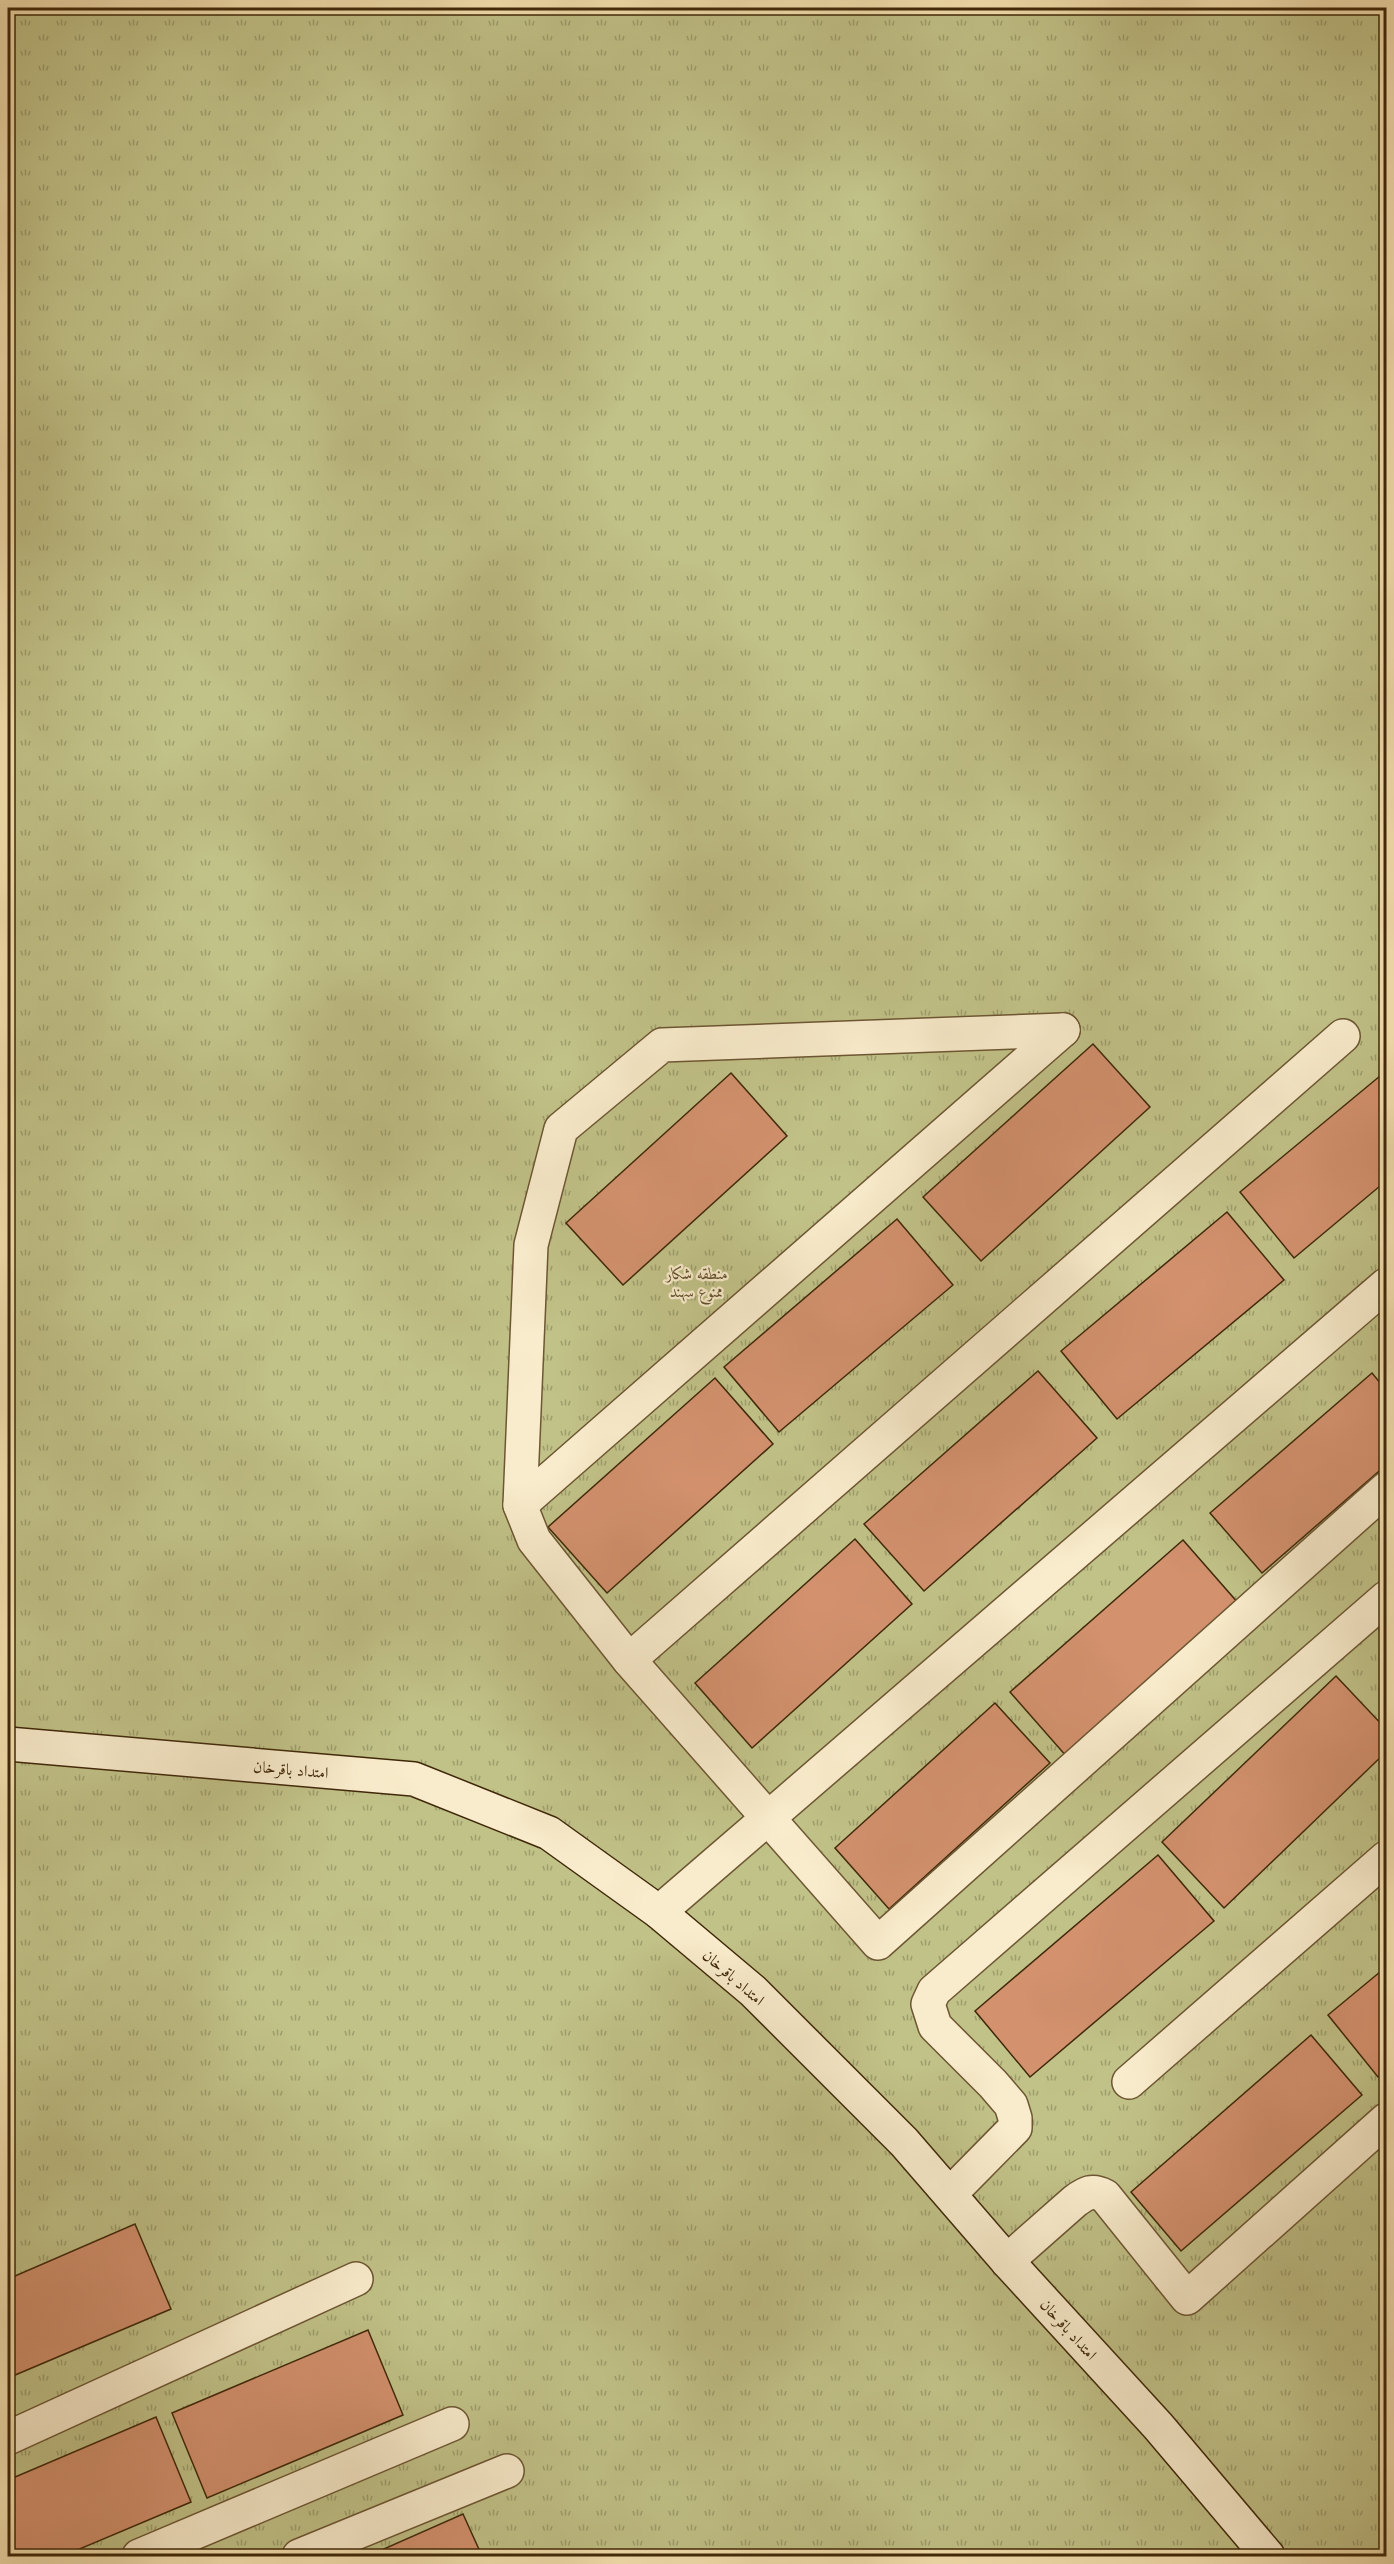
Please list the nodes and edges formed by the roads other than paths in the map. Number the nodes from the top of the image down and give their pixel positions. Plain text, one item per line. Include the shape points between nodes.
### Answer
1 (1343, 1036) dead end
2 (1386, 1285) edge
3 (1386, 1489) edge
4 (520, 1505) junction
5 (1384, 1606) edge
6 (629, 1660) junction
7 (8, 1744) edge
8 (767, 1819) junction
9 (1386, 1858) edge
10 (659, 1912) junction
11 (1129, 2082) dead end
12 (1386, 2120) edge
13 (950, 2194) junction
14 (1007, 2261) junction
15 (356, 2279) dead end
16 (452, 2424) dead end
17 (8, 2438) edge
18 (507, 2471) dead end
19 (139, 2556) edge
20 (299, 2556) edge
21 (1268, 2556) edge

1 - 6 street
2 - 8 street
3 - 8 street via 878,1943
4 - 4 street via 582,1450 1063,1030 662,1046 561,1129 531,1245
4 - 6 street via 534,1540
5 - 13 street via 934,1991 928,2004 935,2026 993,2084 1011,2105 1015,2118 1015,2128
6 - 8 street
7 - 10 street, امتداد باقرخان via 414,1779 549,1833
8 - 10 street
9 - 11 street
10 - 13 street, امتداد باقرخان via 753,1991
12 - 14 street via 1187,2298 1105,2196 1097,2192 1086,2193 1075,2201
13 - 14 street, امتداد باقرخان
14 - 21 street, امتداد باقرخان via 1158,2426
15 - 17 street
16 - 19 street
18 - 20 street

